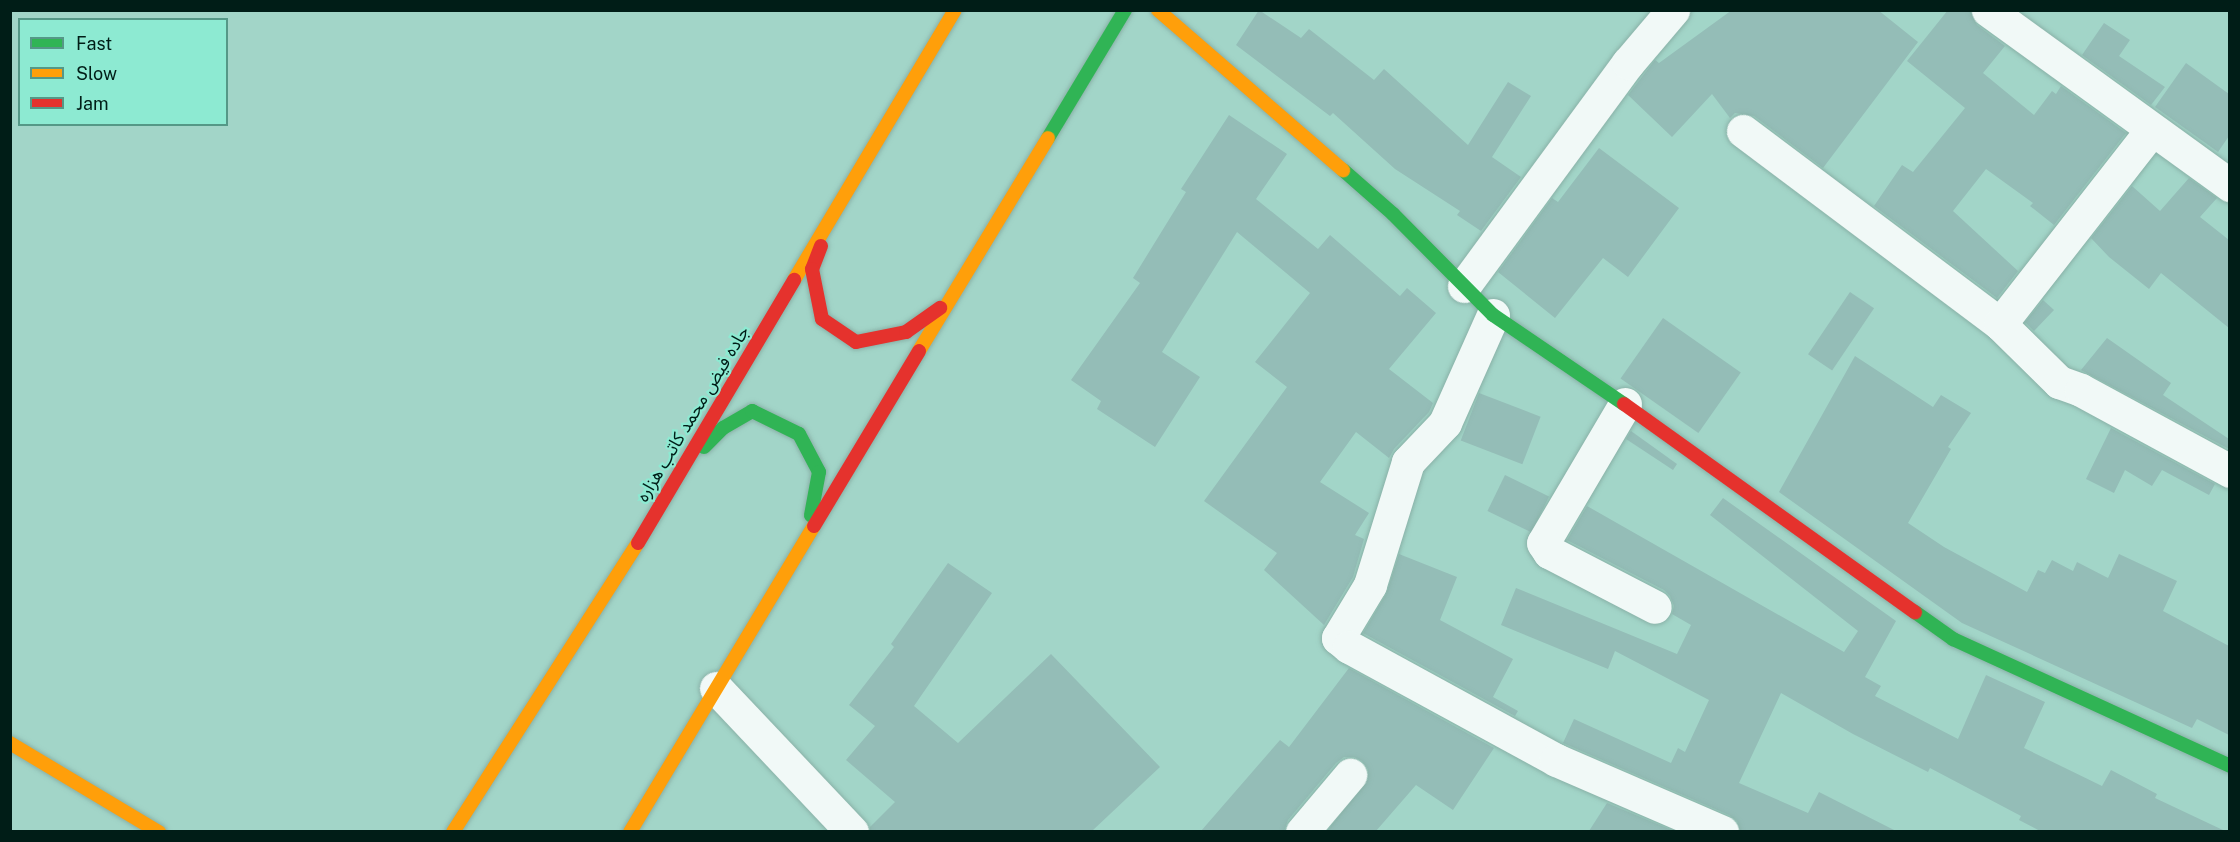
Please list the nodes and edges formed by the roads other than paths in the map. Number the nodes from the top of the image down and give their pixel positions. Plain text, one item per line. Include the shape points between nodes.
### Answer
1 (956, 10) edge
2 (1125, 10) edge
3 (1158, 10) edge
4 (1673, 10) edge
5 (1988, 10) edge
6 (1743, 130) dead end
7 (2151, 131) junction
8 (2229, 185) edge
9 (828, 224) junction
10 (1464, 286) junction
11 (949, 302) junction
12 (1493, 315) junction
13 (2000, 324) junction
14 (1625, 404) junction
15 (680, 471) junction
16 (2229, 471) edge
17 (807, 538) junction
18 (1655, 607) dead end
19 (716, 688) junction
20 (10, 742) edge
21 (2229, 766) edge
22 (1350, 775) dead end
23 (159, 831) edge
24 (453, 831) edge
25 (630, 831) edge
26 (852, 831) edge
27 (1302, 831) edge
28 (1722, 831) edge

1 - 9 main road, جاده فیض محمد کاتب هزاره
2 - 11 main road
3 - 10 main road via 1393,214
4 - 10 street via 1628,63
5 - 7 street
6 - 13 street
7 - 8 street
7 - 13 street
9 - 11 main road via 812,269 822,319 856,342 906,332
9 - 15 main road, جاده فیض محمد کاتب هزاره
10 - 12 main road
11 - 17 main road
12 - 14 main road
12 - 28 street via 1445,423 1408,462 1370,585 1338,638 1349,648 1556,760
13 - 16 street via 2059,382 2081,390
14 - 18 street via 1543,543 1549,552
14 - 21 main road via 1953,639
15 - 17 main road via 723,428 753,411 799,434 819,472
15 - 24 main road, جاده فیض محمد کاتب هزاره via 611,587
17 - 19 main road
19 - 25 main road
19 - 26 street
20 - 23 main road
22 - 27 street

